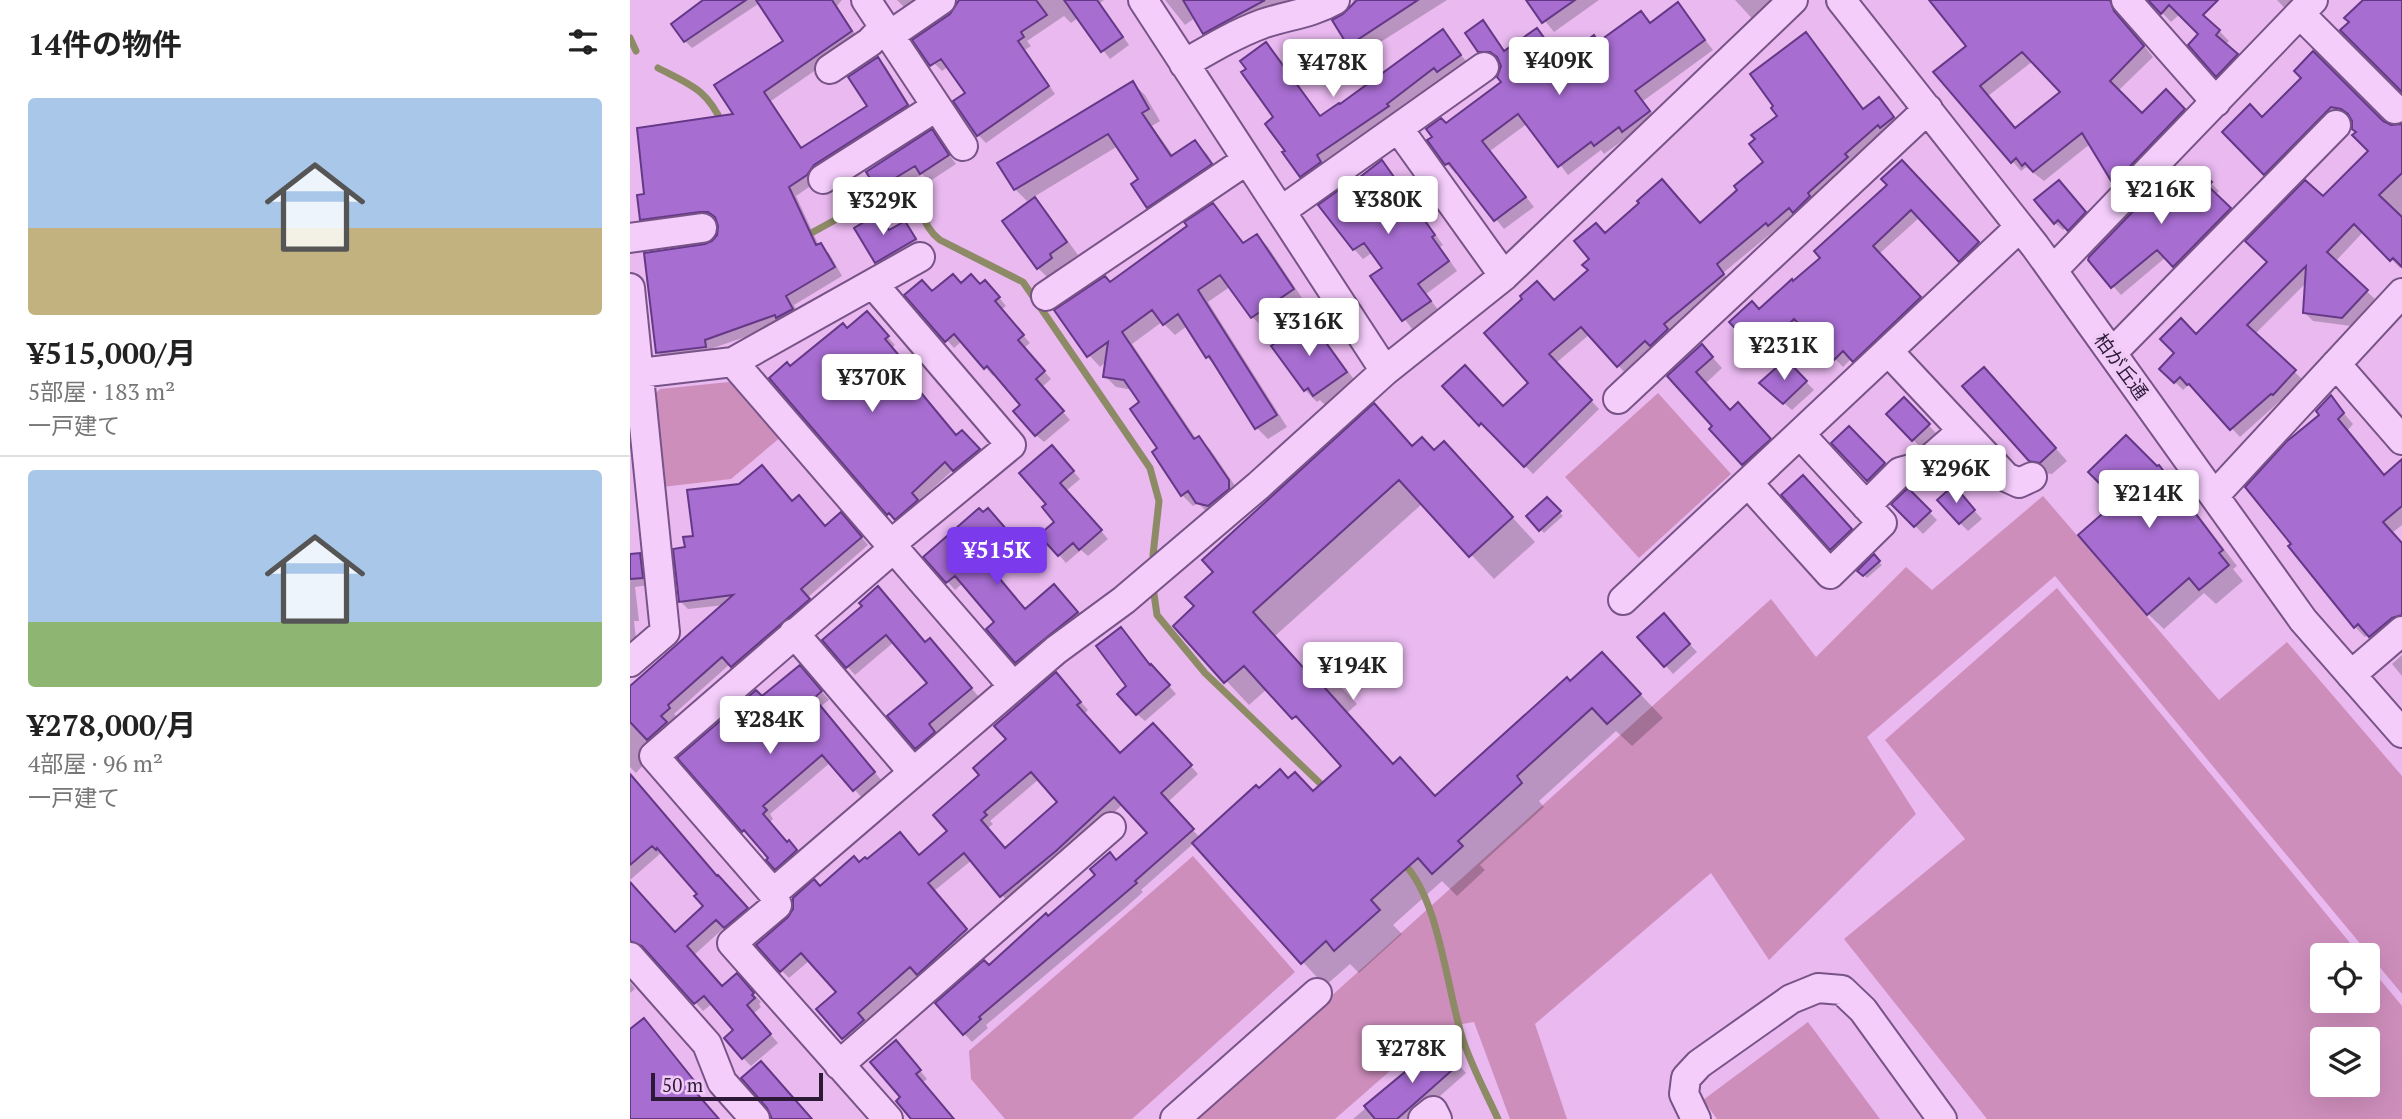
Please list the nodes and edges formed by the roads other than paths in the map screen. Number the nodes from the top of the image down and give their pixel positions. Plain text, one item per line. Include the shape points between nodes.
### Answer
1 (866, 0) edge
2 (941, 0) edge
3 (1143, 0) edge
4 (1335, 0) edge
5 (1793, 0) edge
6 (1841, 0) edge
7 (2126, 0) edge
8 (2307, 7) edge
9 (887, 31) junction
10 (1184, 64) junction
11 (1484, 67) dead end
12 (830, 69) dead end
13 (2216, 102) junction
14 (936, 107) junction
15 (1928, 109) junction
16 (2395, 109) dead end
17 (2336, 125) dead end
18 (1398, 128) junction
19 (962, 146) dead end
20 (1247, 160) junction
21 (823, 179) dead end
22 (1281, 211) junction
23 (2020, 227) junction
24 (702, 228) dead end
25 (630, 238) edge
26 (920, 257) dead end
27 (2053, 270) junction
28 (1504, 276) junction
29 (874, 285) junction
30 (630, 288) edge
31 (2402, 293) edge
32 (1046, 296) dead end
33 (1888, 351) junction
34 (2112, 353) junction
35 (733, 362) junction
36 (2336, 364) junction
37 (1385, 371) junction
38 (634, 373) edge
39 (1618, 400) dead end
40 (1962, 430) junction
41 (1800, 434) junction
42 (2402, 440) edge
43 (2032, 477) dead end
44 (1748, 483) junction
45 (2215, 495) junction
46 (1866, 506) junction
47 (892, 546) junction
48 (1623, 600) dead end
49 (2402, 631) edge
50 (794, 633) junction
51 (630, 662) edge
52 (2351, 674) junction
53 (1013, 686) junction
54 (2402, 733) edge
55 (913, 772) junction
56 (1111, 827) dead end
57 (773, 893) junction
58 (630, 957) edge
59 (1317, 993) dead end
60 (839, 1065) junction
61 (755, 1119) edge
62 (888, 1119) edge
63 (1175, 1119) edge
64 (1423, 1119) edge
65 (1437, 1119) edge
66 (1696, 1119) edge
67 (1942, 1119) edge

1 - 9 street
2 - 9 street
3 - 10 street
4 - 10 street via 1233,36
5 - 28 street
6 - 15 street, 柏が丘通
7 - 13 street
8 - 13 street
8 - 16 street
9 - 12 street
9 - 14 street
10 - 20 street
11 - 18 street
13 - 27 street
14 - 19 street
14 - 21 street
15 - 23 street, 柏が丘通
15 - 39 street
17 - 34 street
18 - 22 street
18 - 28 street
20 - 22 street
20 - 32 street
22 - 37 street
23 - 27 street, 柏が丘通
23 - 33 street
24 - 25 street
26 - 29 street
27 - 34 street, 柏が丘通
28 - 37 street
29 - 35 street
29 - 47 street via 1011,445
30 - 38 street
31 - 36 street
33 - 40 street
33 - 41 street
34 - 45 street, 柏が丘通
35 - 38 street
35 - 47 street
36 - 42 street
36 - 45 street
37 - 53 street via 1124,600
38 - 51 street via 665,632
40 - 43 street via 2006,477 2019,483
40 - 46 street via 1922,466 1900,472
41 - 44 street
41 - 46 street
44 - 46 street via 1829,574 1882,523
44 - 48 street
45 - 52 street, 柏が丘通 via 2302,620
47 - 50 street
47 - 53 street
49 - 52 street
50 - 55 street
50 - 57 street via 654,756
52 - 54 street, 柏が丘通
53 - 55 street
55 - 57 street
56 - 60 street
57 - 60 street via 777,905 732,943
58 - 61 street via 707,1044 722,1082
59 - 63 street
60 - 62 street
64 - 65 street via 1433,1111
66 - 67 street via 1684,1094 1686,1078 1699,1064 1791,999 1818,988 1842,990 1863,1010

